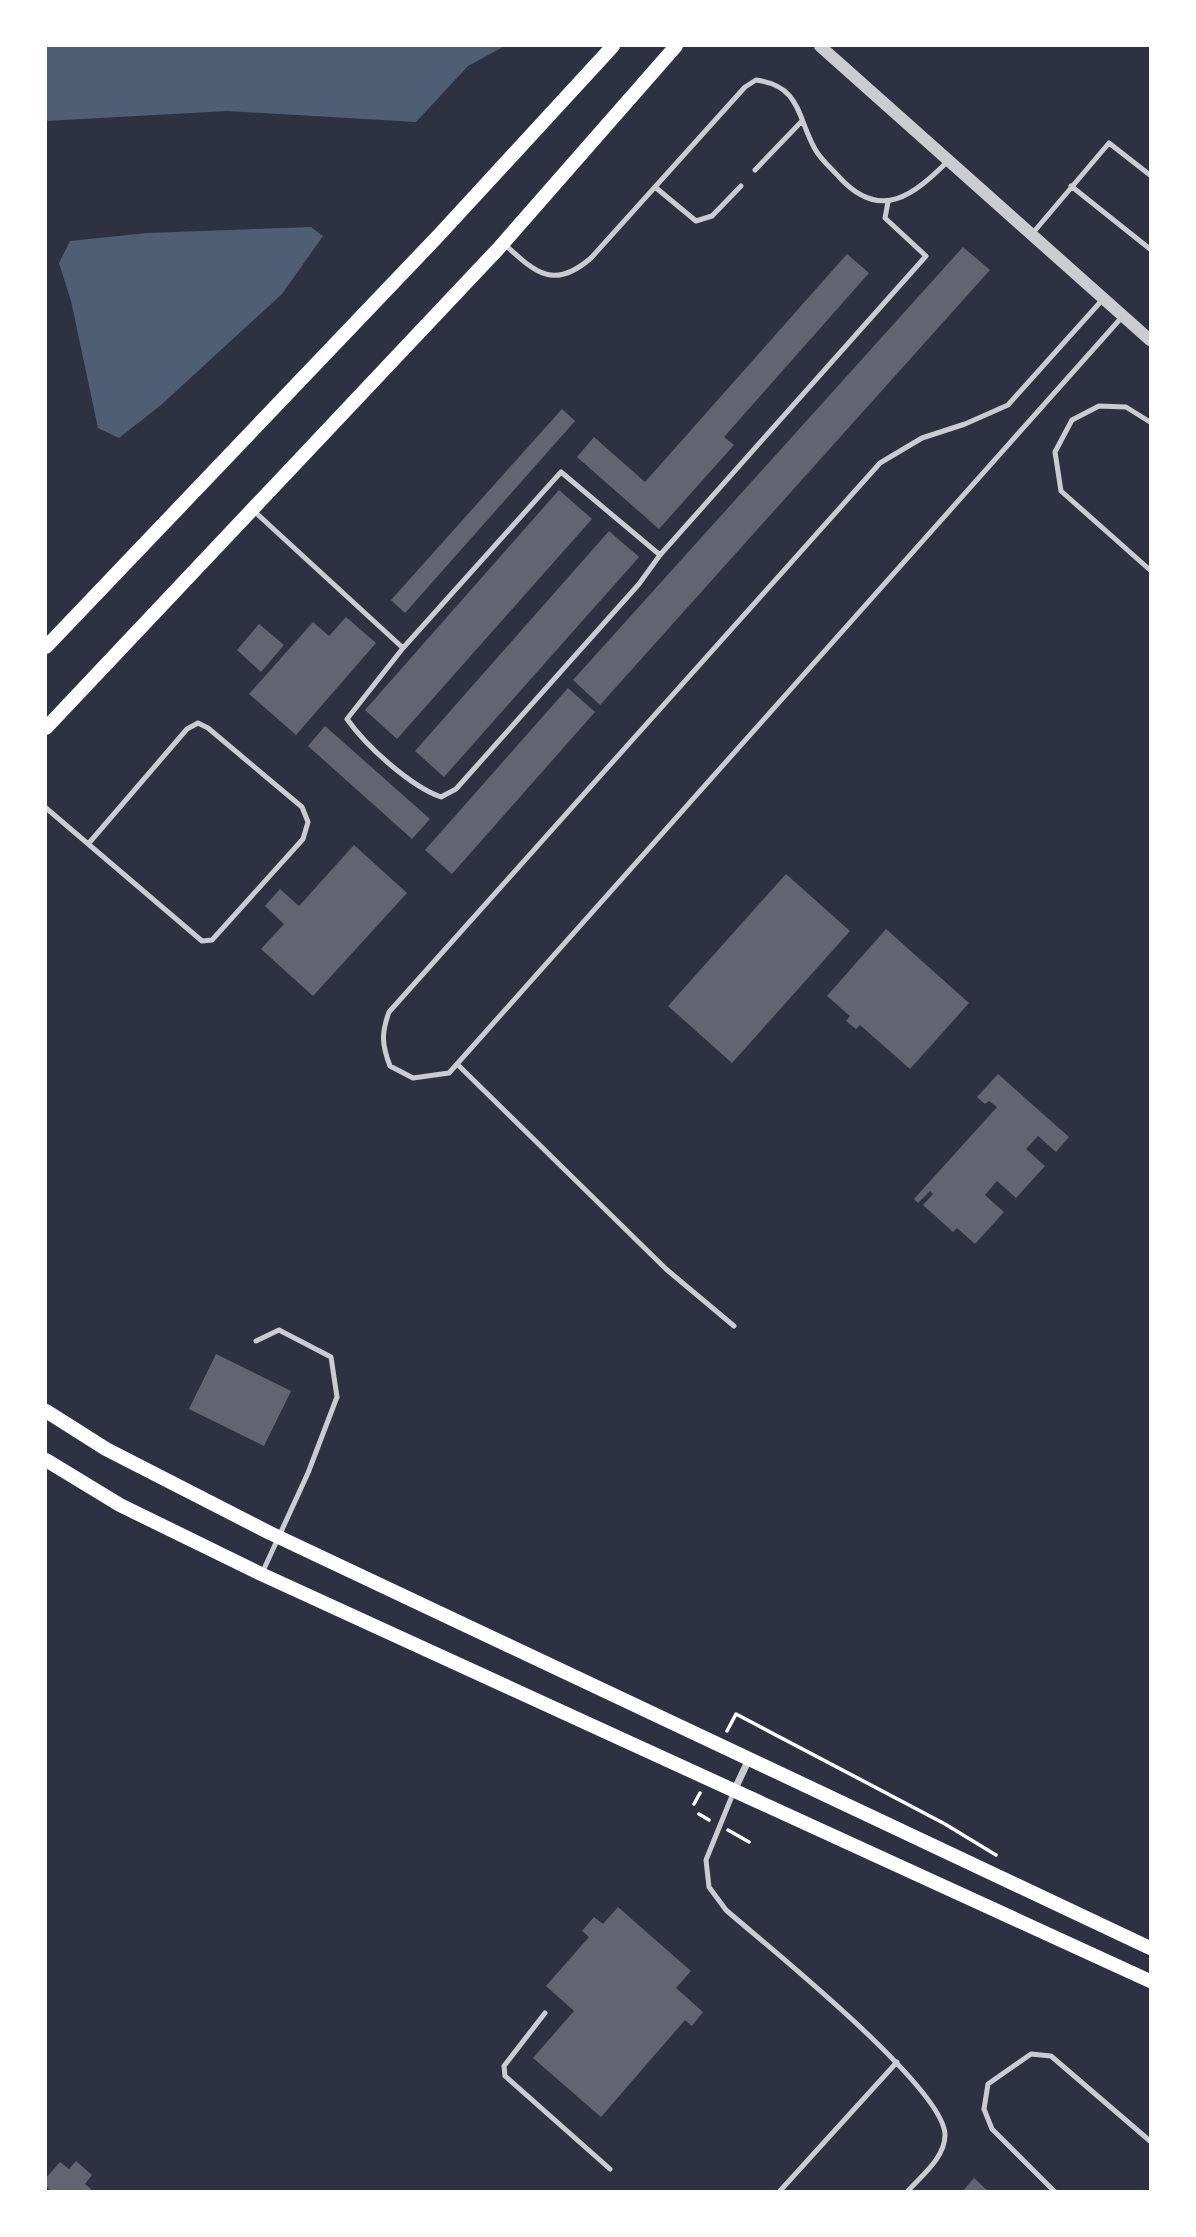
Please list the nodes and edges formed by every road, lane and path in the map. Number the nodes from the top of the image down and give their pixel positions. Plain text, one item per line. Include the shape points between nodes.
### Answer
1 (613, 46) edge
2 (676, 46) edge
3 (820, 46) edge
4 (802, 121) junction
5 (949, 160) junction
6 (755, 170) dead end
7 (1150, 175) edge
8 (741, 186) dead end
9 (1072, 186) junction
10 (655, 187) junction
11 (888, 202) junction
12 (1032, 234) junction
13 (503, 243) junction
14 (1150, 250) edge
15 (1104, 298) junction
16 (1123, 316) junction
17 (1150, 340) edge
18 (1150, 422) edge
19 (252, 508) junction
20 (660, 555) junction
21 (1150, 570) edge
22 (46, 648) edge
23 (403, 648) junction
24 (46, 728) edge
25 (46, 808) edge
26 (89, 843) junction
27 (457, 1064) junction
28 (734, 1326) dead end
29 (256, 1341) dead end
30 (46, 1411) edge
31 (46, 1460) edge
32 (278, 1537) junction
33 (261, 1574) junction
34 (726, 1734) dead end
35 (749, 1759) junction
36 (734, 1791) junction
37 (996, 1855) dead end
38 (1150, 1948) edge
39 (1150, 1981) edge
40 (545, 2013) dead end
41 (897, 2062) junction
42 (1150, 2141) edge
43 (610, 2169) dead end
44 (779, 2192) edge
45 (907, 2192) edge
46 (1055, 2192) edge

1 - 22 main road
2 - 13 main road
3 - 5 street
4 - 6 lane
4 - 10 lane via 796,101 787,91 756,80
4 - 11 lane via 817,152 849,187 867,200
5 - 11 lane via 921,187
5 - 12 street
7 - 9 lane via 1109,143
8 - 10 lane via 712,216 696,221
9 - 12 lane
9 - 14 lane
10 - 13 lane via 574,272 557,276 535,272
11 - 20 lane via 885,218 926,256
12 - 15 street
13 - 19 main road
15 - 16 street
15 - 27 lane via 1008,405 922,438 880,463 389,1012 382,1047 390,1066 413,1078 429,1078 449,1073
16 - 17 street
16 - 27 lane
18 - 21 lane via 1126,407 1099,406 1072,420 1055,452 1061,491
19 - 23 lane
19 - 24 main road
20 - 23 lane via 561,472
20 - 23 lane via 456,789 441,797 422,791 347,719
25 - 26 lane
26 - 26 lane via 202,941 212,940 303,839 308,822 302,807 198,723 187,729
27 - 28 lane via 666,1269
29 - 32 lane via 279,1330 331,1357 337,1398
30 - 32 main road via 106,1450
31 - 33 main road via 120,1504
32 - 33 lane
32 - 35 main road
33 - 36 main road
34 - 37 path via 736,1714
35 - 36 street
35 - 38 main road
36 - 39 main road
36 - 41 lane via 706,1860 709,1887 726,1910
40 - 43 lane via 504,2066 505,2076
41 - 44 lane
41 - 45 lane via 927,2096 945,2134 939,2156
42 - 46 lane via 1051,2056 1031,2054 988,2084 984,2109 1005,2145

